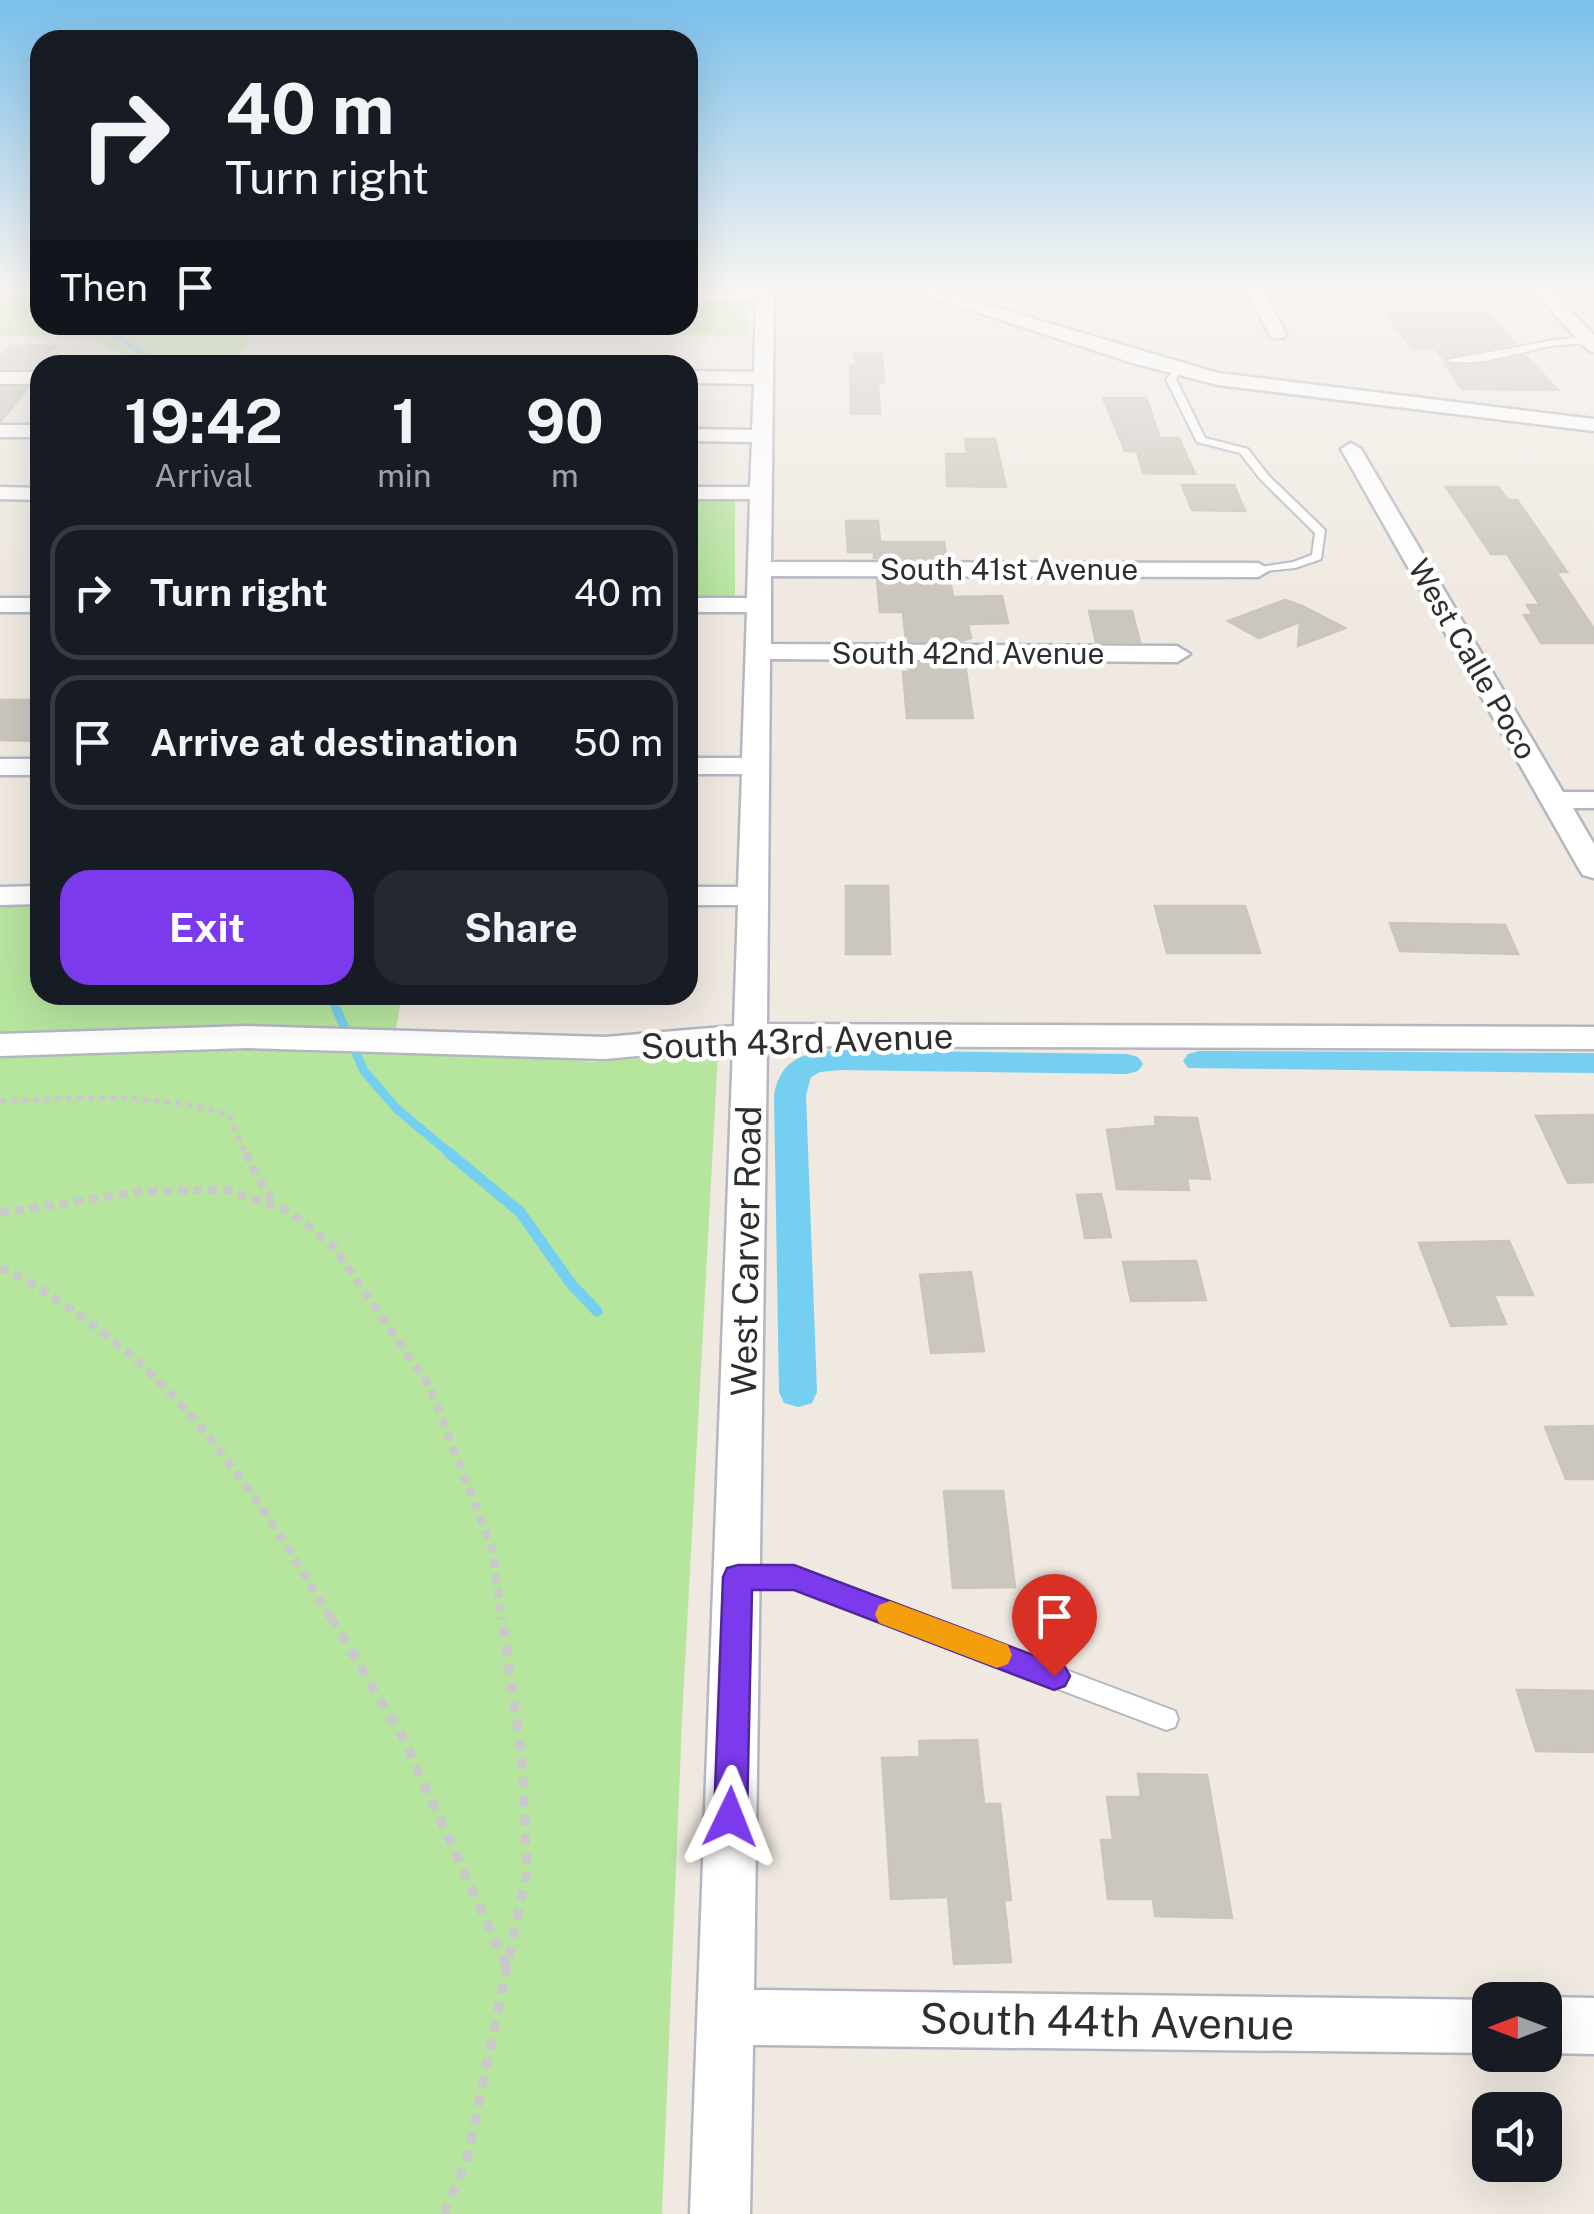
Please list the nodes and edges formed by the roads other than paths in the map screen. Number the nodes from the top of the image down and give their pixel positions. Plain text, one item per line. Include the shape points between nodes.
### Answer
1 (764, 391) edge
2 (1177, 391) edge
3 (1318, 391) edge
4 (1594, 425) edge
5 (0, 431) edge
6 (30, 431) edge
7 (698, 435) edge
8 (762, 436) junction
9 (1351, 449) dead end
10 (698, 493) edge
11 (760, 493) junction
12 (0, 494) edge
13 (30, 494) edge
14 (1258, 570) joint
15 (759, 587) junction
16 (698, 602) edge
17 (0, 605) edge
18 (30, 605) edge
19 (758, 652) junction
20 (1177, 654) dead end
21 (698, 766) edge
22 (754, 766) junction
23 (0, 767) edge
24 (30, 767) edge
25 (1554, 800) junction
26 (1594, 800) edge
27 (1594, 869) edge
28 (30, 895) edge
29 (0, 896) edge
30 (698, 896) edge
31 (750, 896) junction
32 (752, 1035) junction
33 (1594, 1038) edge
34 (0, 1046) edge
35 (738, 1577) junction
36 (1166, 1719) dead end
37 (725, 2017) junction
38 (1472, 2025) edge
39 (1562, 2025) edge
40 (1594, 2026) edge
41 (720, 2214) edge

1 - 8 street, West Carver Road
2 - 14 lane via 1202,440 1244,451 1321,532 1318,556
3 - 4 street
5 - 6 street
7 - 8 street
8 - 11 street, West Carver Road
9 - 25 street, West Calle Poco
10 - 11 street
11 - 15 street, West Carver Road
12 - 13 street
14 - 15 street, South 41st Avenue
15 - 16 street, South 41st Avenue
15 - 19 street, West Carver Road
17 - 18 street
19 - 20 street, South 42nd Avenue
19 - 22 street, West Carver Road
21 - 22 street
22 - 31 street, West Carver Road
23 - 24 street
25 - 26 street
25 - 27 street, West Calle Poco
28 - 29 street
30 - 31 street
31 - 32 street, West Carver Road
32 - 33 street, South 43rd Avenue
32 - 34 street, South 43rd Avenue via 605,1048 297,1037
32 - 35 street, West Carver Road
35 - 36 lane via 794,1578
35 - 37 street, West Carver Road
37 - 38 street, South 44th Avenue
37 - 41 street, West Carver Road
39 - 40 street

